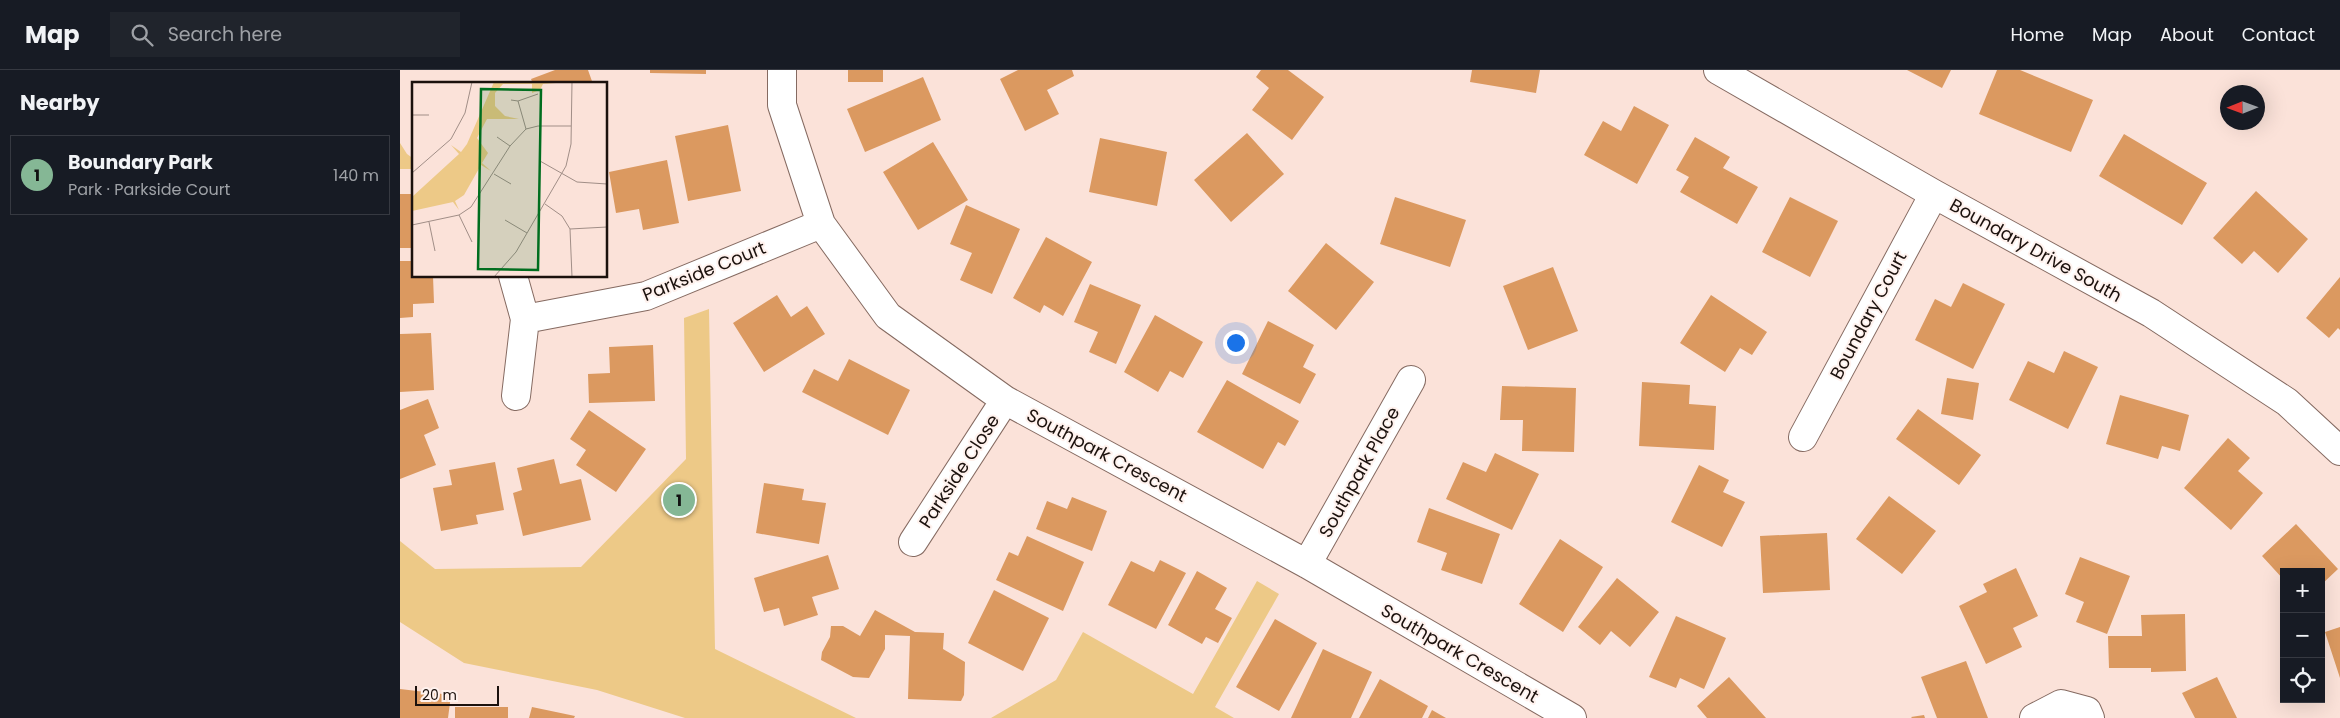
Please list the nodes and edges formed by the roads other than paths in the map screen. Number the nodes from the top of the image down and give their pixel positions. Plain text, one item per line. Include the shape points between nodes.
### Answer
1 (782, 70) edge
2 (1718, 70) edge
3 (1934, 194) junction
4 (821, 224) junction
5 (514, 278) edge
6 (525, 319) junction
7 (1411, 380) dead end
8 (516, 396) dead end
9 (1004, 400) junction
10 (1803, 437) dead end
11 (2340, 451) edge
12 (913, 542) dead end
13 (1308, 564) junction
14 (1572, 718) edge
15 (2034, 718) edge
16 (2090, 718) edge

1 - 4 street, Southpark Crescent via 782,105
2 - 3 street, Boundary Drive South
3 - 10 street, Boundary Court
3 - 11 street, Boundary Drive South via 2159,318 2288,402
4 - 6 street, Parkside Court via 646,296
4 - 9 street, Southpark Crescent via 888,316
5 - 6 street
6 - 8 street
7 - 13 street, Southpark Place
9 - 12 street, Parkside Close
9 - 13 street, Southpark Crescent
13 - 14 street, Southpark Crescent
15 - 16 street via 2061,704 2087,711

